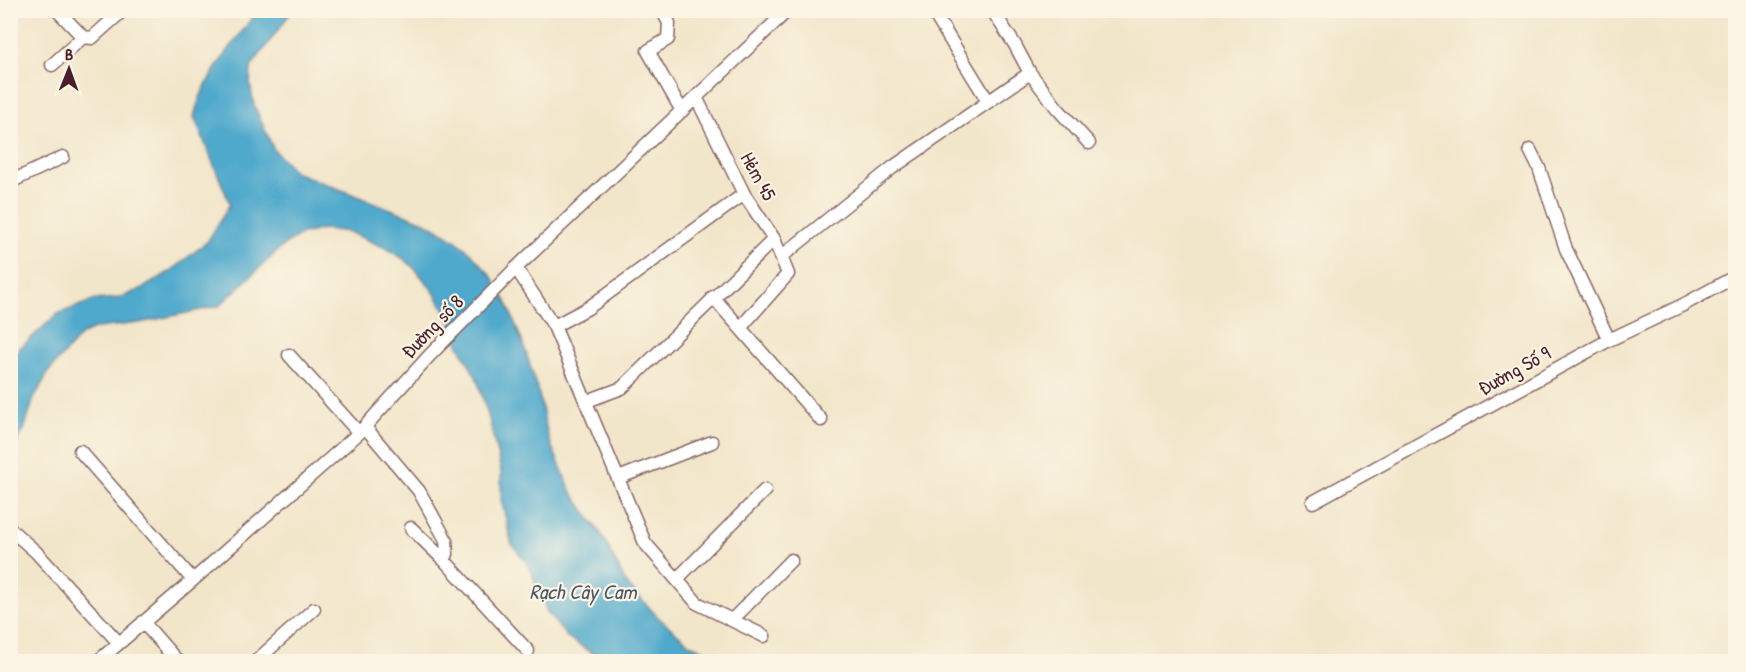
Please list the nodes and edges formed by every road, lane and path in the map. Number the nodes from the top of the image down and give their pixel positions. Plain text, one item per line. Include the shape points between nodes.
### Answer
1 (57, 10) edge
2 (662, 10) edge
3 (788, 10) edge
4 (932, 10) edge
5 (992, 10) edge
6 (120, 13) dead end
7 (83, 37) junction
8 (52, 65) dead end
9 (1030, 73) junction
10 (696, 97) junction
11 (988, 101) junction
12 (682, 111) junction
13 (1089, 143) dead end
14 (1530, 150) dead end
15 (63, 157) dead end
16 (10, 182) edge
17 (744, 194) junction
18 (774, 239) junction
19 (781, 257) junction
20 (512, 271) junction
21 (1736, 276) edge
22 (713, 297) junction
23 (554, 326) junction
24 (741, 327) junction
25 (1609, 340) junction
26 (289, 355) dead end
27 (587, 401) junction
28 (821, 420) dead end
29 (362, 430) junction
30 (712, 442) dead end
31 (80, 451) dead end
32 (618, 478) junction
33 (765, 490) dead end
34 (1313, 502) dead end
35 (411, 528) dead end
36 (10, 529) edge
37 (444, 560) junction
38 (791, 560) dead end
39 (677, 579) junction
40 (193, 580) junction
41 (314, 609) dead end
42 (732, 620) junction
43 (143, 622) junction
44 (764, 636) dead end
45 (118, 643) junction
46 (528, 651) dead end
47 (97, 662) edge
48 (178, 662) edge
49 (255, 662) edge

1 - 7 street
2 - 12 street via 669,23 669,39 648,51
3 - 10 street, Đường số 8
4 - 11 street
5 - 9 street
6 - 7 street via 92,38
7 - 8 street
9 - 11 street
9 - 13 street
10 - 12 street, Đường số 8
10 - 17 street, Hẻm 45
11 - 19 street via 892,168
12 - 20 street, Đường số 8
14 - 25 street via 1566,249
15 - 16 street
17 - 18 street, Hẻm 45
17 - 23 street via 588,308
18 - 19 street, Hẻm 45
18 - 22 street
19 - 24 street, Hẻm 45 via 788,274
20 - 23 street
20 - 29 street, Đường số 8
21 - 25 street, Đường Số 9
22 - 24 street
22 - 27 street via 622,388
23 - 27 street
24 - 28 street
25 - 34 street, Đường Số 9
26 - 29 street
27 - 32 street
29 - 37 street via 419,491 446,540
29 - 40 street, Đường số 8
30 - 32 street
31 - 40 street
32 - 39 street via 645,543
33 - 39 street
35 - 37 street
36 - 45 street via 36,552
37 - 46 street
38 - 42 street
39 - 42 street via 697,603
40 - 43 street, Đường số 8
41 - 49 street
42 - 44 street
43 - 45 street, Đường số 8
43 - 48 street
45 - 47 street, Đường số 8

